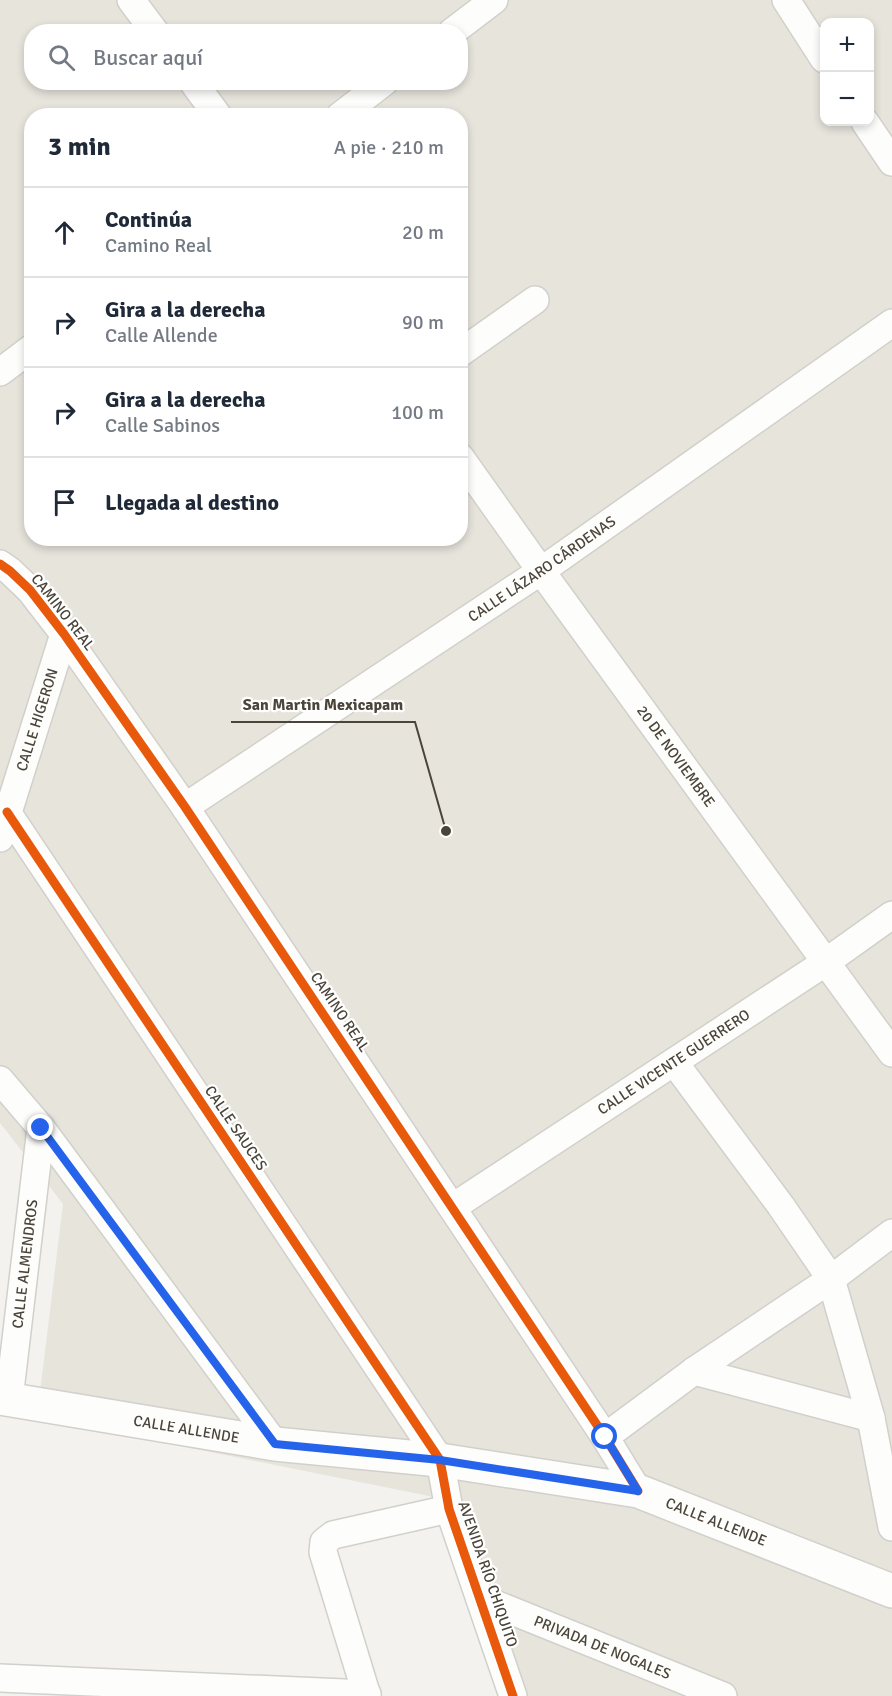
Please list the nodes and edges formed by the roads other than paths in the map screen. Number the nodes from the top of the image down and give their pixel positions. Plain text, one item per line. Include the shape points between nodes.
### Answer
1 (131, 0) edge
2 (494, 0) edge
3 (786, 0) edge
4 (149, 24) edge
5 (462, 24) edge
6 (820, 51) edge
7 (199, 90) edge
8 (374, 90) edge
9 (212, 108) edge
10 (350, 108) edge
11 (868, 126) edge
12 (892, 162) edge
13 (535, 300) dead end
14 (892, 323) edge
15 (468, 347) edge
16 (24, 354) edge
17 (0, 372) edge
18 (468, 468) edge
19 (0, 564) edge
20 (541, 571) junction
21 (64, 634) junction
22 (185, 807) junction
23 (4, 825) edge
24 (892, 915) edge
25 (826, 962) junction
26 (892, 1053) edge
27 (674, 1062) junction
28 (0, 1080) edge
29 (41, 1128) junction
30 (453, 1207) junction
31 (892, 1233) edge
32 (831, 1279) junction
33 (694, 1371) junction
34 (5, 1398) edge
35 (871, 1418) junction
36 (605, 1437) junction
37 (275, 1444) junction
38 (440, 1460) junction
39 (638, 1491) junction
40 (449, 1509) junction
41 (892, 1527) edge
42 (892, 1591) edge
43 (480, 1598) junction
44 (0, 1678) edge
45 (367, 1695) edge
46 (513, 1696) edge
47 (723, 1696) edge

1 - 4 street
2 - 5 street
3 - 6 street
7 - 9 street
8 - 10 street
11 - 12 street
13 - 15 street
14 - 20 street, CALLE LÁZARO CÁRDENAS
16 - 17 street
18 - 20 street, 20 DE NOVIEMBRE
19 - 21 street, CAMINO REAL via 30,590
20 - 22 street, CALLE LÁZARO CÁRDENAS
20 - 25 street, 20 DE NOVIEMBRE
21 - 22 street, CAMINO REAL
21 - 23 street, CALLE HIGERON
22 - 30 street, CAMINO REAL
23 - 38 street, CALLE SAUCES
24 - 25 street, CALLE VICENTE GUERRERO
25 - 26 street, 20 DE NOVIEMBRE
25 - 27 street, CALLE VICENTE GUERRERO
27 - 30 street, CALLE VICENTE GUERRERO
27 - 32 street
28 - 29 street
29 - 34 street, CALLE ALMENDROS
29 - 37 street
30 - 36 street, CAMINO REAL
31 - 32 street
32 - 33 street
32 - 35 street
33 - 35 street
33 - 36 street
34 - 37 street, CALLE ALLENDE
35 - 41 street
36 - 39 street, CAMINO REAL
37 - 38 street, CALLE ALLENDE
38 - 39 street, CALLE ALLENDE
38 - 40 street, AVENIDA RÍO CHIQUITO
39 - 42 street, CALLE ALLENDE
40 - 43 street, AVENIDA RÍO CHIQUITO
40 - 45 street via 333,1535 324,1542 322,1552
43 - 46 street, AVENIDA RÍO CHIQUITO
43 - 47 street, PRIVADA DE NOGALES
44 - 45 street

